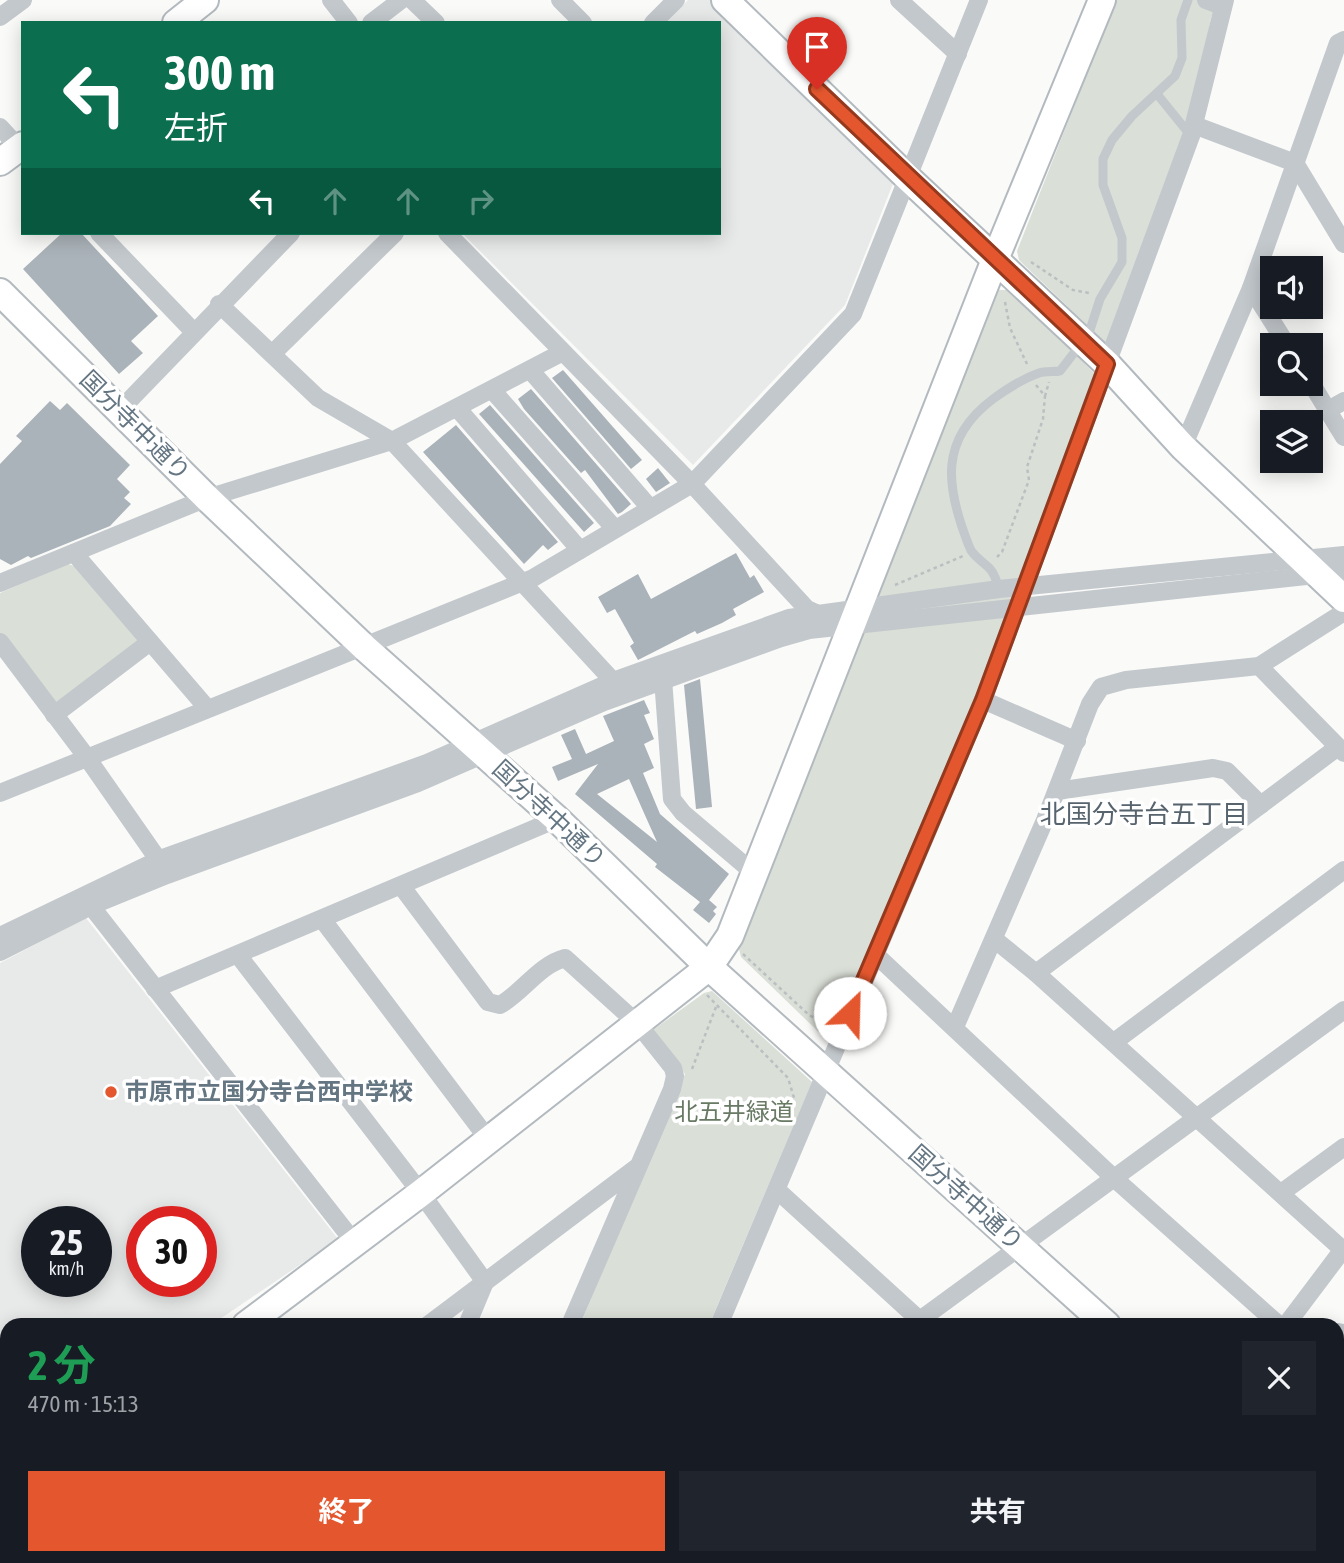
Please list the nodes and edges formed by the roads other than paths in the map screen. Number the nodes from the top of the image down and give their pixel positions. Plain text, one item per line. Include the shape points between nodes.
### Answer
1 (23, 0) edge
2 (205, 0) edge
3 (331, 0) edge
4 (401, 0) edge
5 (412, 0) edge
6 (560, 0) edge
7 (676, 0) edge
8 (725, 0) edge
9 (899, 0) edge
10 (979, 0) edge
11 (1102, 0) edge
12 (1188, 0) edge
13 (1221, 2) edge
14 (0, 17) edge
15 (179, 21) edge
16 (347, 21) edge
17 (374, 21) edge
18 (434, 21) edge
19 (581, 21) edge
20 (655, 21) edge
21 (1342, 45) edge
22 (958, 54) junction
23 (1157, 94) junction
24 (0, 127) edge
25 (1193, 131) junction
26 (16, 152) edge
27 (1295, 163) junction
28 (909, 179) junction
29 (101, 235) edge
30 (393, 235) edge
31 (452, 235) edge
32 (281, 236) edge
33 (1344, 244) edge
34 (996, 257) junction
35 (1251, 288) junction
36 (0, 292) edge
37 (219, 304) junction
38 (193, 331) junction
39 (1089, 333) dead end
40 (1279, 333) edge
41 (1077, 349) dead end
42 (563, 352) junction
43 (272, 354) junction
44 (1107, 364) junction
45 (531, 371) junction
46 (493, 391) junction
47 (1319, 396) edge
48 (1344, 401) edge
49 (458, 409) junction
50 (120, 410) junction
51 (1328, 410) junction
52 (1344, 437) edge
53 (392, 442) junction
54 (1183, 447) junction
55 (692, 484) junction
56 (207, 498) junction
57 (650, 508) junction
58 (615, 529) junction
59 (580, 550) junction
60 (74, 553) junction
61 (1344, 555) edge
62 (1323, 568) edge
63 (519, 582) junction
64 (0, 583) edge
65 (1025, 587) junction
66 (999, 589) junction
67 (1344, 599) edge
68 (1019, 607) junction
69 (1344, 612) edge
70 (818, 614) junction
71 (855, 616) junction
72 (0, 642) edge
73 (150, 642) junction
74 (365, 648) junction
75 (1259, 666) junction
76 (663, 679) junction
77 (613, 681) junction
78 (983, 700) junction
79 (207, 708) junction
80 (54, 715) junction
81 (1077, 741) junction
82 (478, 749) junction
83 (1341, 750) edge
84 (88, 758) junction
85 (1057, 791) junction
86 (0, 793) edge
87 (1261, 804) junction
88 (557, 819) junction
89 (164, 867) junction
90 (1344, 870) edge
91 (755, 874) junction
92 (402, 887) junction
93 (91, 906) junction
94 (322, 919) junction
95 (0, 936) edge
96 (994, 939) junction
97 (0, 952) edge
98 (238, 955) junction
99 (876, 955) junction
100 (1036, 973) junction
101 (707, 978) junction
102 (155, 989) junction
103 (1344, 1010) edge
104 (638, 1024) junction
105 (955, 1027) junction
106 (1114, 1042) junction
107 (825, 1070) junction
108 (1198, 1118) junction
109 (488, 1139) junction
110 (1344, 1147) edge
111 (639, 1166) junction
112 (1115, 1180) junction
113 (777, 1189) junction
114 (421, 1193) junction
115 (1281, 1193) junction
116 (354, 1242) junction
117 (1021, 1248) junction
118 (1343, 1249) edge
119 (485, 1282) junction
120 (255, 1318) edge
121 (437, 1318) edge
122 (470, 1318) edge
123 (573, 1318) edge
124 (722, 1318) edge
125 (914, 1318) edge
126 (926, 1318) edge
127 (1099, 1318) edge
128 (1271, 1318) edge
129 (1291, 1318) edge

1 - 14 street
2 - 15 street
3 - 16 street
4 - 17 street
5 - 18 street
6 - 19 street
7 - 20 street
8 - 28 street
9 - 22 street
10 - 22 street
11 - 34 street
12 - 23 lane via 1181,20 1182,58 1175,76
13 - 25 street
21 - 27 street
22 - 28 street
23 - 25 lane
23 - 39 lane via 1132,116 1103,159 1103,185 1122,238 1122,262 1102,295
24 - 26 street
25 - 27 street
25 - 44 street
27 - 33 street
27 - 35 street
28 - 34 street
28 - 55 street via 853,314
29 - 38 street
30 - 43 street
31 - 42 street
32 - 37 street
34 - 44 street
34 - 71 street
35 - 40 street
35 - 54 street
36 - 50 street, 国分寺中通り
37 - 38 street
37 - 43 street
38 - 50 street
41 - 66 lane via 1060,371 1016,382 977,411 955,442 953,502 972,552
42 - 45 street
42 - 55 street
43 - 53 street via 318,398
44 - 54 street
44 - 65 street
45 - 46 street
45 - 57 street
46 - 49 street
46 - 58 street
47 - 51 street
48 - 51 street
49 - 53 street
49 - 59 street
50 - 56 street, 国分寺中通り
51 - 52 street
53 - 56 street
53 - 63 street
54 - 62 street
55 - 57 street
55 - 70 street via 807,609
56 - 60 street
56 - 74 street, 国分寺中通り
57 - 58 street
58 - 59 street
59 - 63 street
60 - 64 street
60 - 73 street
61 - 62 street
62 - 65 street
62 - 67 street
62 - 68 street
63 - 74 street
63 - 77 street
65 - 66 street
65 - 68 street
66 - 71 street
68 - 71 street
68 - 78 street
69 - 75 street
70 - 71 street
70 - 77 street via 777,621
71 - 76 street
71 - 91 street
72 - 80 street
73 - 79 street
73 - 80 street
74 - 79 street
74 - 82 street, 国分寺中通り
75 - 81 street via 1126,680 1101,687
75 - 83 street
76 - 82 street
76 - 91 street via 672,799
77 - 82 street
78 - 81 street
78 - 99 street
79 - 84 street
80 - 84 street
81 - 85 street
82 - 88 street, 国分寺中通り
82 - 89 street via 418,783
83 - 87 street
84 - 86 street
84 - 89 street
85 - 87 street via 1213,768 1227,771
85 - 96 street
87 - 100 street
88 - 92 street
88 - 101 street, 国分寺中通り
89 - 93 street
89 - 95 street
90 - 106 street
91 - 101 street
92 - 94 street
92 - 104 street via 488,1002 500,1005 553,961 565,958
93 - 97 street
93 - 102 street
94 - 98 street
94 - 109 street
96 - 100 street
96 - 105 street
98 - 102 street
98 - 114 street
99 - 105 street
99 - 107 street
100 - 106 street
101 - 104 street
101 - 107 street, 国分寺中通り
102 - 116 street
103 - 108 street
104 - 109 street
104 - 111 street via 676,1076
105 - 112 street
106 - 108 street
107 - 113 street
107 - 117 street, 国分寺中通り
108 - 112 street
108 - 115 street
109 - 114 street
110 - 115 street
111 - 119 street
111 - 123 street
112 - 117 street
112 - 128 street
113 - 124 street
113 - 125 street
114 - 116 street
114 - 119 street
115 - 118 street
116 - 120 street
117 - 126 street
117 - 127 street, 国分寺中通り
118 - 129 street
119 - 121 street
119 - 122 street

